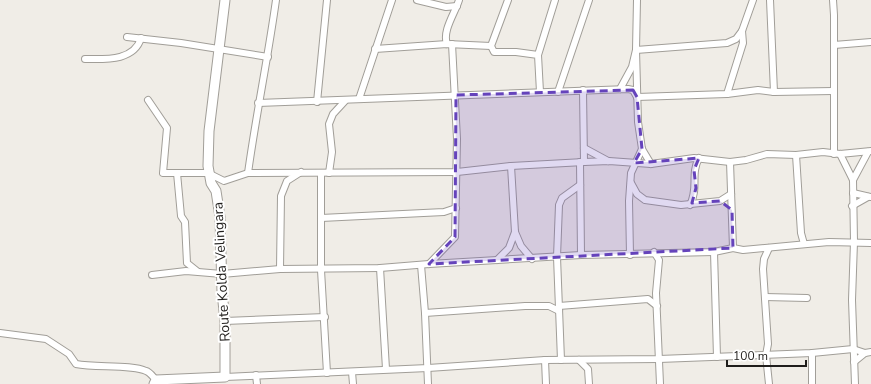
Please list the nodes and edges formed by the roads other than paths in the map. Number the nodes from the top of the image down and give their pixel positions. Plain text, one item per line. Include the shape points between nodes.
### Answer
1 (225, 0) edge
2 (276, 0) edge
3 (327, 0) edge
4 (392, 0) edge
5 (416, 0) edge
6 (508, 0) edge
7 (555, 0) edge
8 (589, 0) edge
9 (637, 0) edge
10 (753, 0) edge
11 (770, 0) edge
12 (833, 0) edge
13 (458, 3) edge
14 (446, 6) junction
15 (454, 14) junction
16 (742, 31) junction
17 (127, 37) dead end
18 (141, 38) junction
19 (736, 39) junction
20 (871, 42) edge
21 (742, 43) junction
22 (450, 44) junction
23 (834, 45) junction
24 (491, 46) junction
25 (375, 49) junction
26 (219, 50) junction
27 (636, 50) junction
28 (538, 55) junction
29 (268, 57) junction
30 (85, 59) dead end
31 (620, 89) junction
32 (583, 90) junction
33 (833, 91) junction
34 (540, 92) junction
35 (558, 92) junction
36 (774, 92) junction
37 (727, 94) junction
38 (456, 95) junction
39 (637, 97) junction
40 (359, 99) junction
41 (148, 100) dead end
42 (345, 101) junction
43 (317, 102) junction
44 (258, 103) junction
45 (584, 148) junction
46 (642, 149) junction
47 (870, 152) edge
48 (837, 154) junction
49 (796, 155) junction
50 (699, 158) junction
51 (609, 161) junction
52 (582, 162) junction
53 (730, 162) junction
54 (634, 164) junction
55 (651, 164) junction
56 (511, 166) junction
57 (248, 172) junction
58 (301, 172) junction
59 (457, 172) junction
60 (177, 173) junction
61 (208, 173) junction
62 (321, 173) junction
63 (329, 173) junction
64 (853, 180) junction
65 (631, 183) junction
66 (580, 185) junction
67 (853, 193) junction
68 (731, 194) junction
69 (694, 196) junction
70 (870, 197) edge
71 (720, 201) junction
72 (699, 202) junction
73 (690, 205) junction
74 (852, 206) junction
75 (456, 208) junction
76 (732, 210) junction
77 (444, 212) junction
78 (321, 218) junction
79 (455, 218) junction
80 (515, 232) junction
81 (801, 233) junction
82 (854, 242) junction
83 (871, 243) edge
84 (794, 244) junction
85 (804, 244) junction
86 (733, 248) junction
87 (769, 248) junction
88 (654, 252) junction
89 (714, 252) junction
90 (630, 255) junction
91 (581, 256) junction
92 (558, 257) junction
93 (532, 259) junction
94 (497, 260) junction
95 (429, 264) junction
96 (421, 265) junction
97 (380, 268) junction
98 (280, 269) junction
99 (321, 270) junction
100 (197, 271) junction
101 (222, 274) junction
102 (152, 275) dead end
103 (656, 293) junction
104 (765, 297) junction
105 (807, 298) dead end
106 (648, 299) junction
107 (549, 306) junction
108 (559, 306) junction
109 (657, 306) junction
110 (425, 312) junction
111 (325, 317) junction
112 (225, 321) junction
113 (0, 333) edge
114 (853, 349) junction
115 (868, 352) edge
116 (812, 353) junction
117 (766, 355) junction
118 (717, 357) junction
119 (659, 359) junction
120 (545, 360) junction
121 (561, 360) junction
122 (579, 360) junction
123 (854, 362) junction
124 (428, 368) junction
125 (386, 369) junction
126 (352, 372) junction
127 (327, 373) junction
128 (256, 375) junction
129 (225, 377) junction
130 (205, 381) edge
131 (155, 382) edge
132 (257, 384) edge
133 (353, 384) edge
134 (428, 384) edge
135 (546, 384) edge
136 (589, 384) edge
137 (660, 384) edge
138 (769, 384) edge
139 (812, 384) edge
140 (855, 384) edge

1 - 26 main road, Route Kolda Velingara
2 - 29 street
3 - 43 street
4 - 25 street
5 - 14 street
6 - 24 street
7 - 28 street
8 - 35 street
9 - 27 street
10 - 16 street
11 - 36 street
12 - 23 street
13 - 14 street
13 - 15 street
14 - 15 street
15 - 22 street via 445,39
16 - 19 street
16 - 21 street
17 - 18 street
18 - 26 street
18 - 30 street via 139,43 120,57 111,60
19 - 21 street
19 - 27 street via 727,43
20 - 23 street
21 - 37 street
22 - 24 street
22 - 25 street
22 - 38 street
23 - 33 street
24 - 28 street via 494,52
25 - 40 street
26 - 29 street
26 - 61 main road, Route Kolda Velingara via 209,131
27 - 31 street via 632,68
27 - 39 street
28 - 34 street
29 - 44 street
31 - 32 street
31 - 39 street via 633,90
32 - 35 street
32 - 45 street
33 - 36 street
33 - 48 street
34 - 35 street
34 - 38 street
36 - 37 street via 758,90
37 - 39 street
38 - 40 street
38 - 59 street
39 - 46 street
40 - 42 street
41 - 60 street via 167,128 163,173
42 - 43 street
42 - 63 street via 333,114 329,124 332,152
43 - 44 street
44 - 57 street
45 - 51 street
45 - 52 street
46 - 54 street
46 - 55 street
47 - 48 street
47 - 64 street
48 - 49 street via 823,152
48 - 64 street
49 - 53 street via 767,154
49 - 81 street
50 - 53 street
50 - 55 street
50 - 69 street via 694,170
51 - 52 street
51 - 54 street
52 - 56 street
52 - 66 street
53 - 68 street
54 - 55 street
54 - 65 street
56 - 59 street
56 - 80 street
57 - 58 street
57 - 61 street via 224,181
58 - 62 street
58 - 98 street via 287,181 281,196
59 - 63 street
59 - 75 street
60 - 61 street
60 - 100 street via 181,216 185,222 187,263
61 - 101 main road, Route Kolda Velingara via 216,191
62 - 63 street
62 - 78 street
64 - 67 street
65 - 73 street via 645,200
65 - 90 street
66 - 91 street
66 - 92 street via 560,201
67 - 70 street
67 - 74 street
68 - 71 street
68 - 76 street
69 - 72 street
69 - 73 street
70 - 74 street
71 - 72 street
71 - 76 street
72 - 73 street
74 - 82 street
75 - 77 street
75 - 79 street
76 - 86 street
77 - 78 street
77 - 79 street
78 - 99 street
79 - 95 street via 455,237
80 - 93 street via 521,246
80 - 94 street via 508,248
81 - 84 street
81 - 85 street
82 - 83 street
82 - 85 street
82 - 114 street
84 - 85 street
84 - 87 street
86 - 87 street
86 - 89 street
87 - 104 street via 763,269
88 - 89 street
88 - 90 street
88 - 103 street via 658,260
89 - 118 street
90 - 91 street
91 - 92 street
92 - 93 street
92 - 108 street
93 - 94 street
94 - 95 street
95 - 96 street
96 - 97 street
96 - 110 street
97 - 99 street
97 - 125 street
98 - 99 street
98 - 101 street
99 - 111 street
100 - 101 street
100 - 102 street
101 - 112 main road, Route Kolda Velingara
103 - 106 street
103 - 109 street
104 - 105 street
104 - 117 street via 768,344
106 - 108 street
106 - 109 street
107 - 108 street
107 - 108 street
107 - 110 street
108 - 121 street
109 - 119 street
110 - 124 street
111 - 112 street
111 - 127 street
112 - 129 main road, Route Kolda Velingara
113 - 131 street via 46,339 69,354 76,364 147,371
114 - 115 street
114 - 116 street
114 - 123 street
115 - 123 street
116 - 117 street
116 - 139 street
117 - 118 street
117 - 138 street
118 - 119 street
119 - 122 street
119 - 137 street
120 - 121 street
120 - 124 street
120 - 135 street
121 - 122 street
122 - 136 street via 588,369
123 - 140 street
124 - 125 street
124 - 134 street
125 - 126 street
126 - 127 street
126 - 133 street
127 - 128 street
128 - 129 street
128 - 132 street
129 - 130 main road
130 - 131 main road

